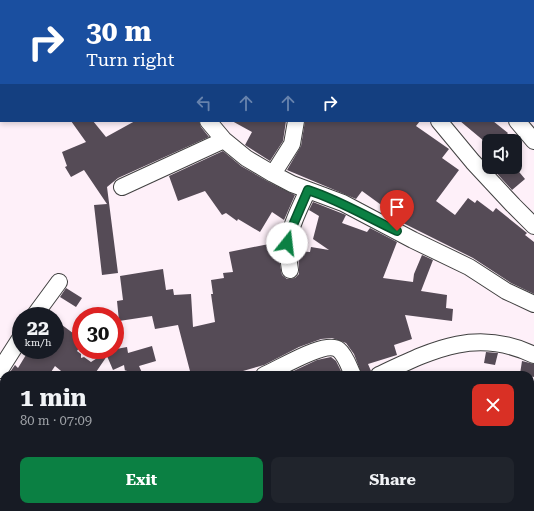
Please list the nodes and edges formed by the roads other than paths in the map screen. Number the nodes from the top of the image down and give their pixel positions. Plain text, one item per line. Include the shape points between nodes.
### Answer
1 (209, 122) edge
2 (296, 122) edge
3 (440, 122) edge
4 (518, 122) edge
5 (224, 140) junction
6 (534, 141) edge
7 (273, 174) junction
8 (122, 187) dead end
9 (308, 190) junction
10 (534, 226) edge
11 (290, 270) dead end
12 (59, 282) dead end
13 (534, 304) edge
14 (41, 307) edge
15 (12, 351) edge
16 (534, 355) edge
17 (0, 370) edge
18 (273, 371) edge
19 (351, 371) edge
20 (388, 371) edge

1 - 5 street
2 - 7 street via 292,144
3 - 10 street
4 - 6 street
5 - 7 street via 246,158
5 - 8 street
7 - 9 street
9 - 11 street via 287,243
9 - 13 street via 343,203 469,267 506,291
12 - 14 street
15 - 17 street
16 - 20 street via 505,344 475,342 452,345 426,353
18 - 19 street via 313,352 332,347 342,352

